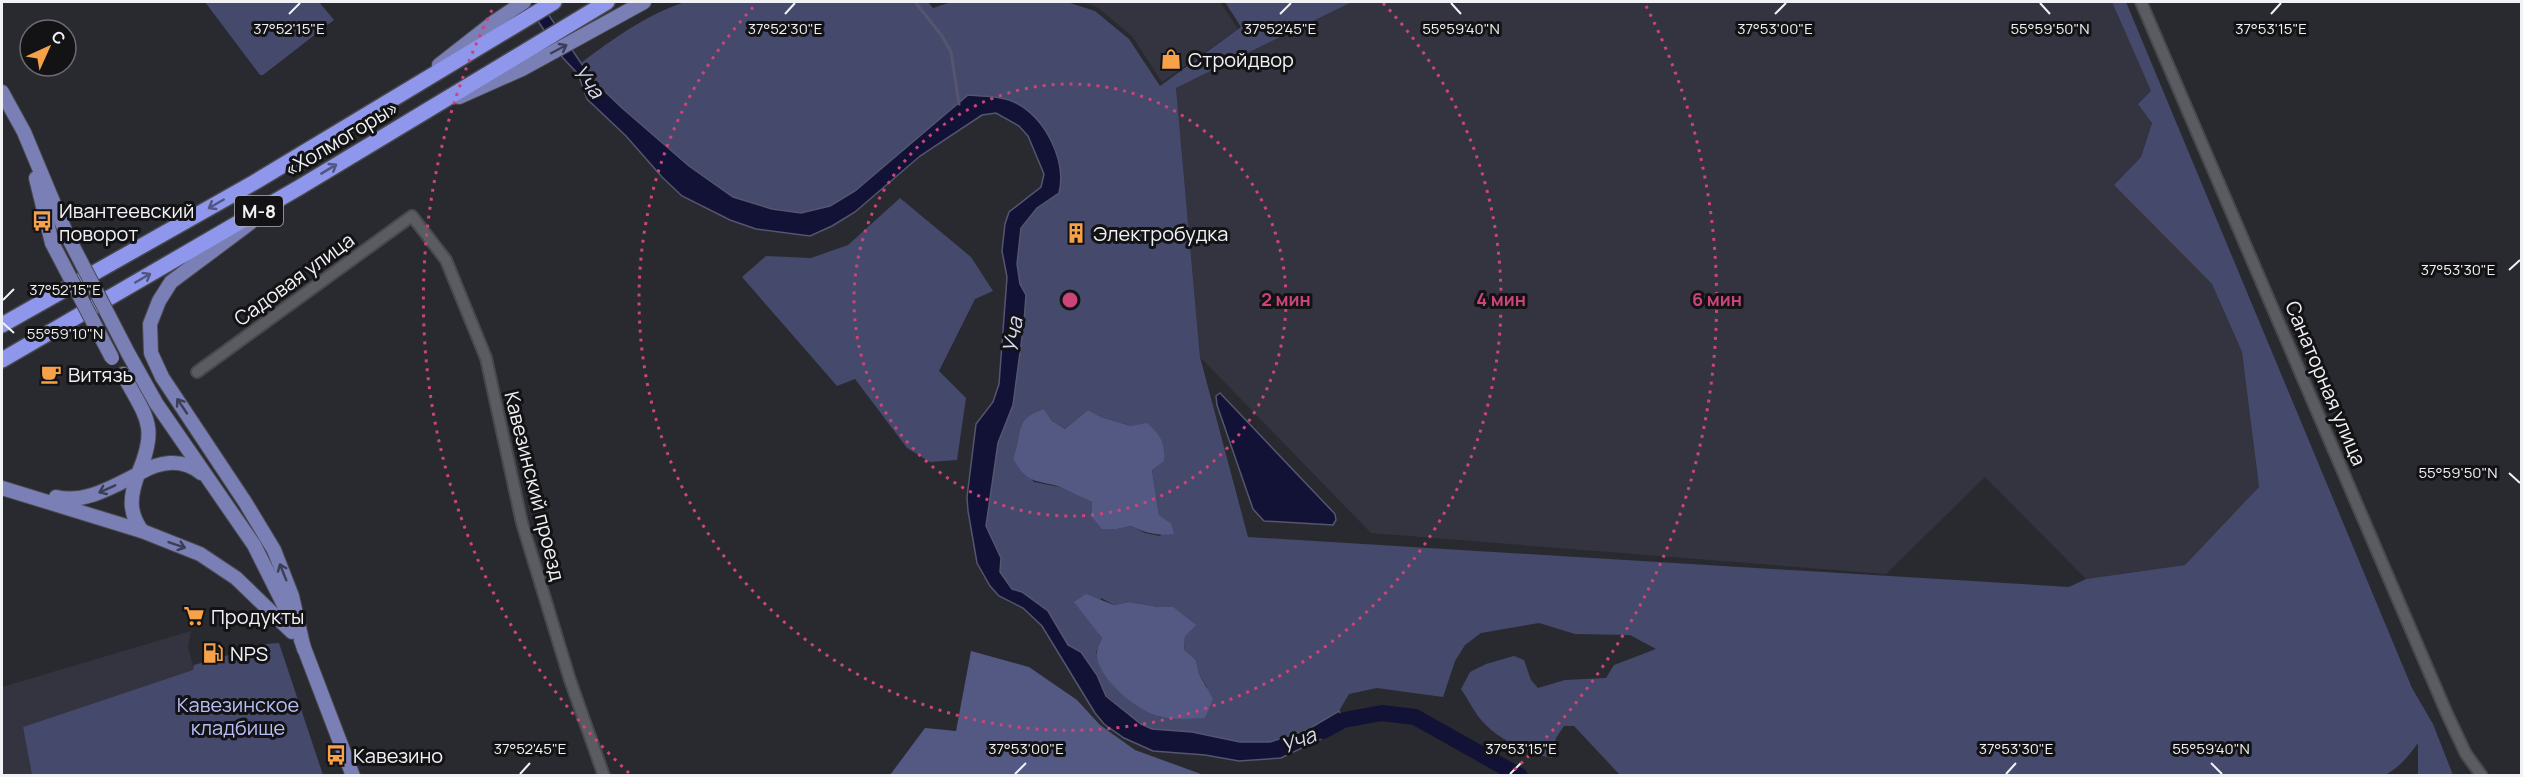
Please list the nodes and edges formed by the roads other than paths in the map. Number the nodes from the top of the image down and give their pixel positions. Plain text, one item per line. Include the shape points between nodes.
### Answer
1 (524, 2) edge
2 (554, 2) edge
3 (607, 2) edge
4 (644, 2) edge
5 (2141, 2) edge
6 (497, 28) junction
7 (518, 63) junction
8 (2, 92) edge
9 (24, 132) junction
10 (300, 187) junction
11 (412, 216) joint
12 (2, 326) edge
13 (16, 352) junction
14 (2, 360) edge
15 (2, 368) edge
16 (197, 372) dead end
17 (123, 374) junction
18 (138, 474) junction
19 (206, 477) junction
20 (2, 481) edge
21 (2, 488) edge
22 (142, 531) junction
23 (304, 649) junction
24 (353, 776) edge
25 (604, 776) edge
26 (2482, 776) edge

1 - 6 main road
2 - 6 highway, «Холмогоры» / М-8
3 - 7 highway, «Холмогоры» / М-8
7 -> 4 main road via 597,29
5 - 26 street, Санаторная улица via 2444,707 2466,754
6 -> 12 highway, «Холмогоры» / М-8 via 414,85 255,182
10 -> 7 highway, «Холмогоры» / М-8 via 421,114
8 - 9 main road
9 - 17 main road, bridge via 52,243
9 - 19 main road, bridge via 67,235 128,353
13 -> 10 highway, «Холмогоры» / М-8
23 -> 10 main road via 292,596 274,550 162,377 151,353 150,324 171,282
11 - 16 street, Садовая улица
11 - 25 street, Кавезинский проезд via 446,260 486,358 522,523
13 - 14 highway, «Холмогоры» / М-8
13 - 15 main road
17 - 18 main road via 149,432 147,452
17 - 19 main road
18 - 19 main road via 157,465 174,463 190,466
18 -> 20 main road via 96,494 74,499 57,498
18 - 22 main road via 131,501 133,517
19 - 23 main road via 254,545
21 - 22 main road
22 -> 23 main road via 190,550 226,571 276,614
23 - 24 main road

